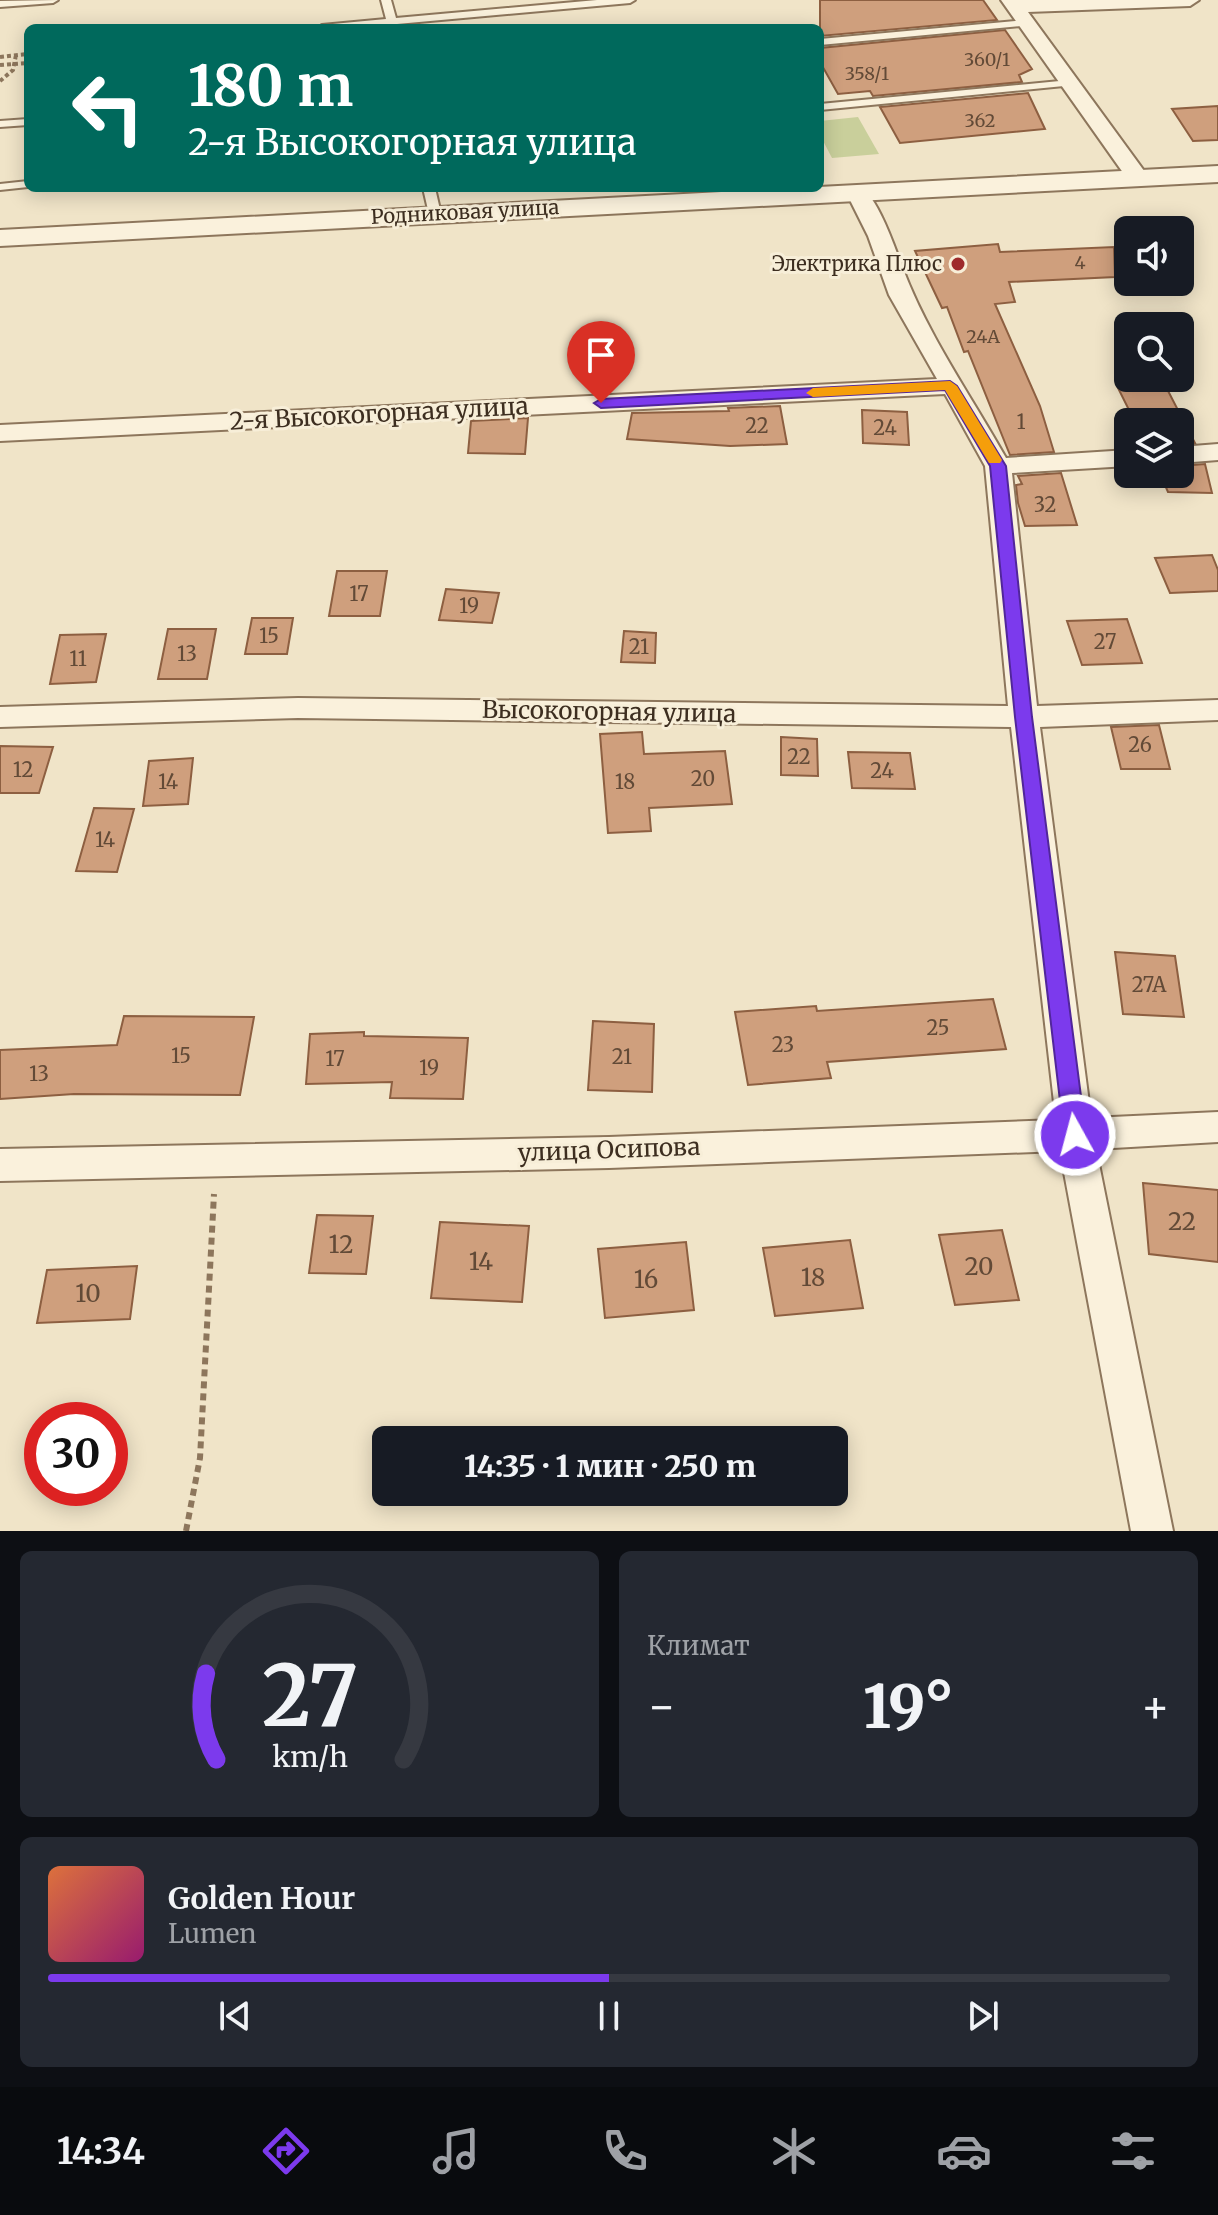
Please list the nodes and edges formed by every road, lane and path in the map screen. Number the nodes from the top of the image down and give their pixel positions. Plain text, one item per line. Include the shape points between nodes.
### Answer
1 (53, 0) edge
2 (386, 0) edge
3 (630, 0) edge
4 (1190, 0) edge
5 (0, 4) edge
6 (1017, 10) edge
7 (392, 24) edge
8 (402, 24) edge
9 (824, 41) edge
10 (24, 54) edge
11 (16, 55) junction
12 (0, 57) edge
13 (24, 63) edge
14 (16, 64) junction
15 (0, 65) edge
16 (0, 81) edge
17 (1070, 83) junction
18 (824, 107) edge
19 (24, 122) edge
20 (0, 124) edge
21 (1218, 174) edge
22 (1139, 179) junction
23 (24, 184) edge
24 (0, 187) edge
25 (857, 192) junction
26 (432, 201) edge
27 (0, 238) edge
28 (950, 386) junction
29 (0, 433) edge
30 (1218, 452) edge
31 (1194, 454) edge
32 (1114, 459) edge
33 (998, 466) junction
34 (1218, 710) edge
35 (0, 717) edge
36 (1024, 717) junction
37 (1218, 1127) edge
38 (1075, 1135) junction
39 (215, 1162) junction
40 (0, 1165) edge
41 (186, 1531) edge
42 (1152, 1531) edge

1 - 5 lane
2 - 7 lane
3 - 8 lane
4 - 6 street
6 - 9 lane
6 - 17 street
10 - 11 path
11 - 12 path
11 - 14 path
13 - 14 path
14 - 15 path
14 - 16 path
17 - 18 lane
17 - 22 street
19 - 20 lane
21 - 22 street, Родниковая улица
22 - 25 street, Родниковая улица
23 - 24 lane
25 - 26 street, Родниковая улица
25 - 28 street via 901,295
26 - 27 street, Родниковая улица
28 - 29 street, 2-я Высокогорная улица
28 - 33 street
30 - 31 street
32 - 33 street
33 - 36 street
34 - 36 street, Высокогорная улица
35 - 36 street, Высокогорная улица via 298,708
36 - 38 street
37 - 38 street, улица Осипова
38 - 39 street, улица Осипова
38 - 42 street
39 - 40 street, улица Осипова
39 - 41 path via 200,1458

